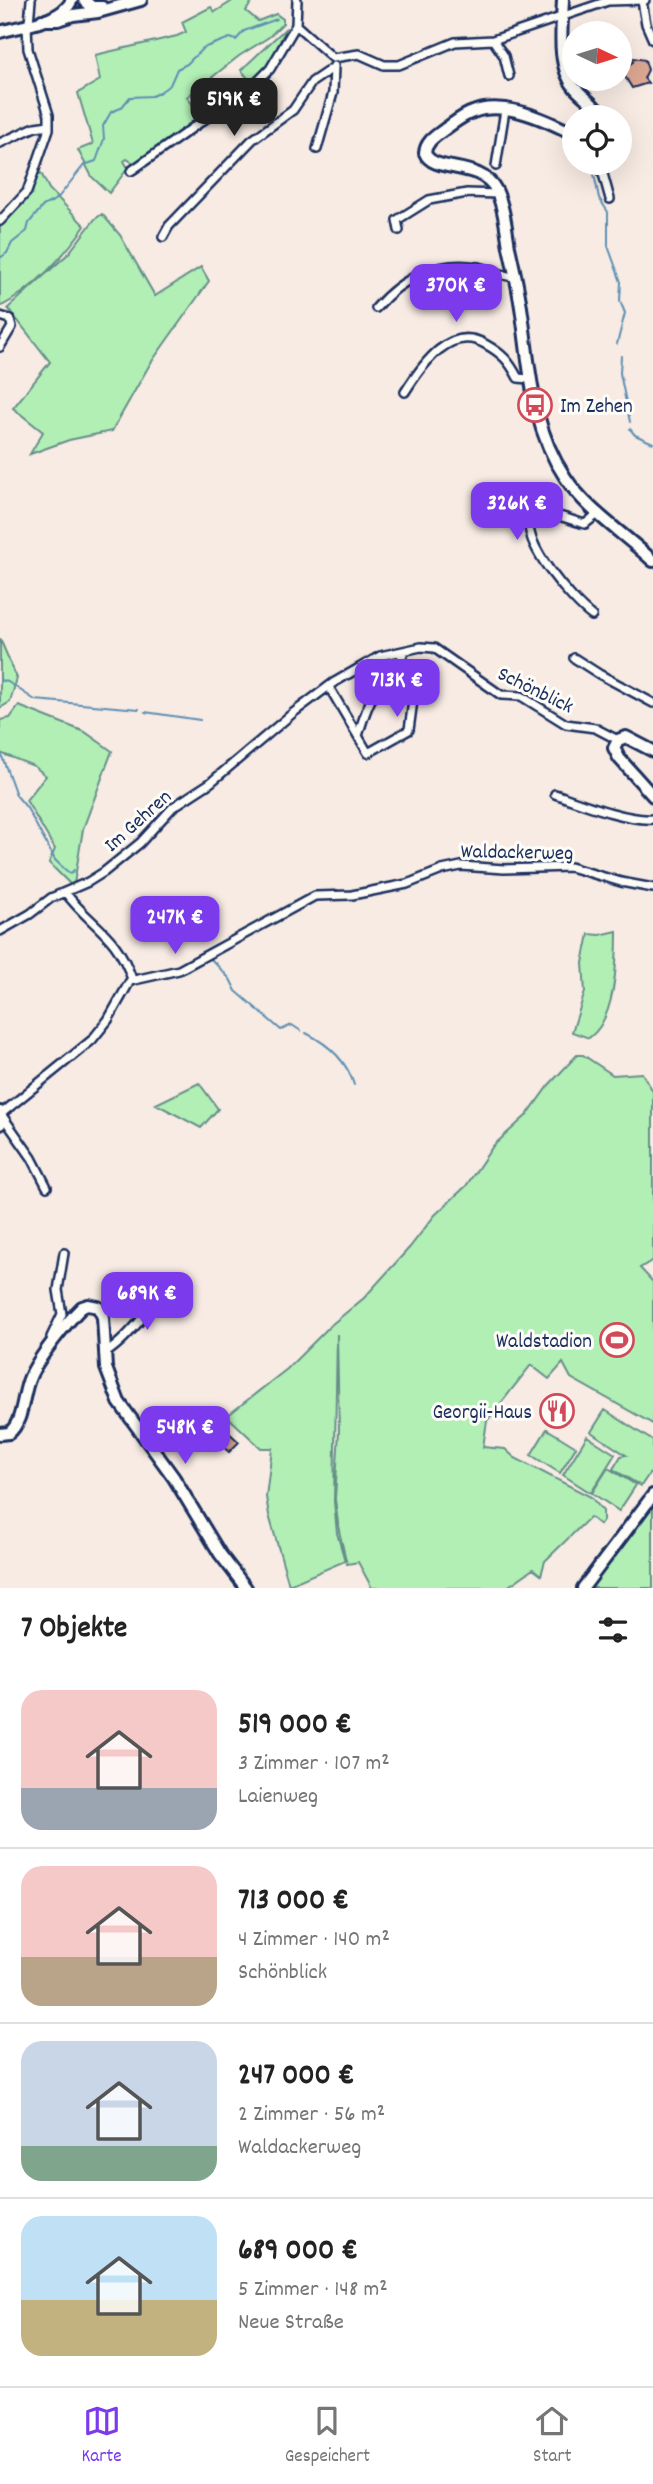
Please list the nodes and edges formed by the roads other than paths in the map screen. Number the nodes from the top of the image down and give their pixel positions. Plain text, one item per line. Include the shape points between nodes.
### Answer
1 (31, 0) edge
2 (141, 0) edge
3 (297, 0) edge
4 (561, 0) edge
5 (644, 0) edge
6 (78, 6) edge
7 (562, 15) junction
8 (28, 24) junction
9 (296, 25) junction
10 (0, 32) edge
11 (493, 40) junction
12 (653, 40) edge
13 (334, 62) junction
14 (509, 76) dead end
15 (592, 105) edge
16 (505, 110) junction
17 (49, 125) junction
18 (562, 128) edge
19 (1, 142) edge
20 (317, 149) dead end
21 (496, 166) dead end
22 (131, 171) dead end
23 (603, 175) edge
24 (498, 194) junction
25 (610, 199) dead end
26 (0, 221) edge
27 (399, 230) dead end
28 (163, 237) dead end
29 (515, 277) junction
30 (376, 308) dead end
31 (0, 316) edge
32 (0, 347) edge
33 (529, 379) junction
34 (405, 392) dead end
35 (599, 513) junction
36 (653, 561) edge
37 (592, 616) dead end
38 (404, 651) junction
39 (574, 657) dead end
40 (396, 671) junction
41 (329, 687) junction
42 (653, 703) edge
43 (358, 736) junction
44 (261, 740) joint
45 (618, 740) junction
46 (653, 751) edge
47 (555, 794) dead end
48 (653, 796) edge
49 (653, 819) edge
50 (653, 888) edge
51 (65, 892) junction
52 (0, 931) edge
53 (132, 979) junction
54 (0, 1113) edge
55 (0, 1124) edge
56 (47, 1187) dead end
57 (64, 1253) dead end
58 (166, 1284) dead end
59 (50, 1348) junction
60 (103, 1354) junction
61 (0, 1434) edge
62 (653, 1495) edge
63 (246, 1588) edge
64 (583, 1588) edge

1 - 8 street
2 - 6 street via 94,13
3 - 9 street
4 - 7 street
5 - 7 street via 609,0
5 - 12 street
6 - 8 street via 58,20
7 - 11 street
7 - 15 street via 568,78
8 - 10 street
8 - 17 street via 28,49
9 - 13 street
9 - 22 street via 259,80
11 - 13 street via 460,41 394,65 359,54
11 - 14 street via 504,56
13 - 20 street via 332,93
13 - 28 street via 312,82 293,110 251,140
16 - 18 street
16 - 21 street
16 - 24 street via 470,113 431,140 425,150 433,163 482,174
17 - 19 street
17 - 26 street via 27,192
23 - 25 street
24 - 27 street via 463,193 425,202 397,220
24 - 29 street
29 - 30 street via 475,266 436,269 407,279
29 - 33 street
31 - 32 street via 8,317 12,324
33 - 34 street via 518,378 499,351 464,337 428,360
33 - 35 street via 561,471
35 - 36 street
35 - 37 street via 585,524 538,514 528,526 534,545 569,596
38 - 40 street
38 - 41 street, Schönblick via 377,657
38 - 45 street, Schönblick via 436,649 501,695 520,696 567,725 595,728
39 - 42 street
40 - 43 street via 375,695
40 - 43 street via 414,693 409,730 368,753
41 - 43 street
41 - 44 street, Schönblick
44 - 51 street, Im Gehren via 173,807 140,843 104,872
45 - 46 street via 629,738
45 - 48 street via 616,755
47 - 49 street via 595,808
50 - 53 street, Waldackerweg via 570,867 456,866 407,884 352,895 315,896 179,970
51 - 52 street, Im Gehren
51 - 53 street via 116,944
53 - 54 street via 92,1040
54 - 55 street
54 - 56 street
57 - 59 street via 58,1290 62,1314
58 - 60 street via 148,1310
59 - 60 street via 80,1309 92,1305 103,1315
59 - 61 street via 28,1381 14,1429
60 - 63 street via 108,1378 126,1415 174,1478
62 - 64 street

